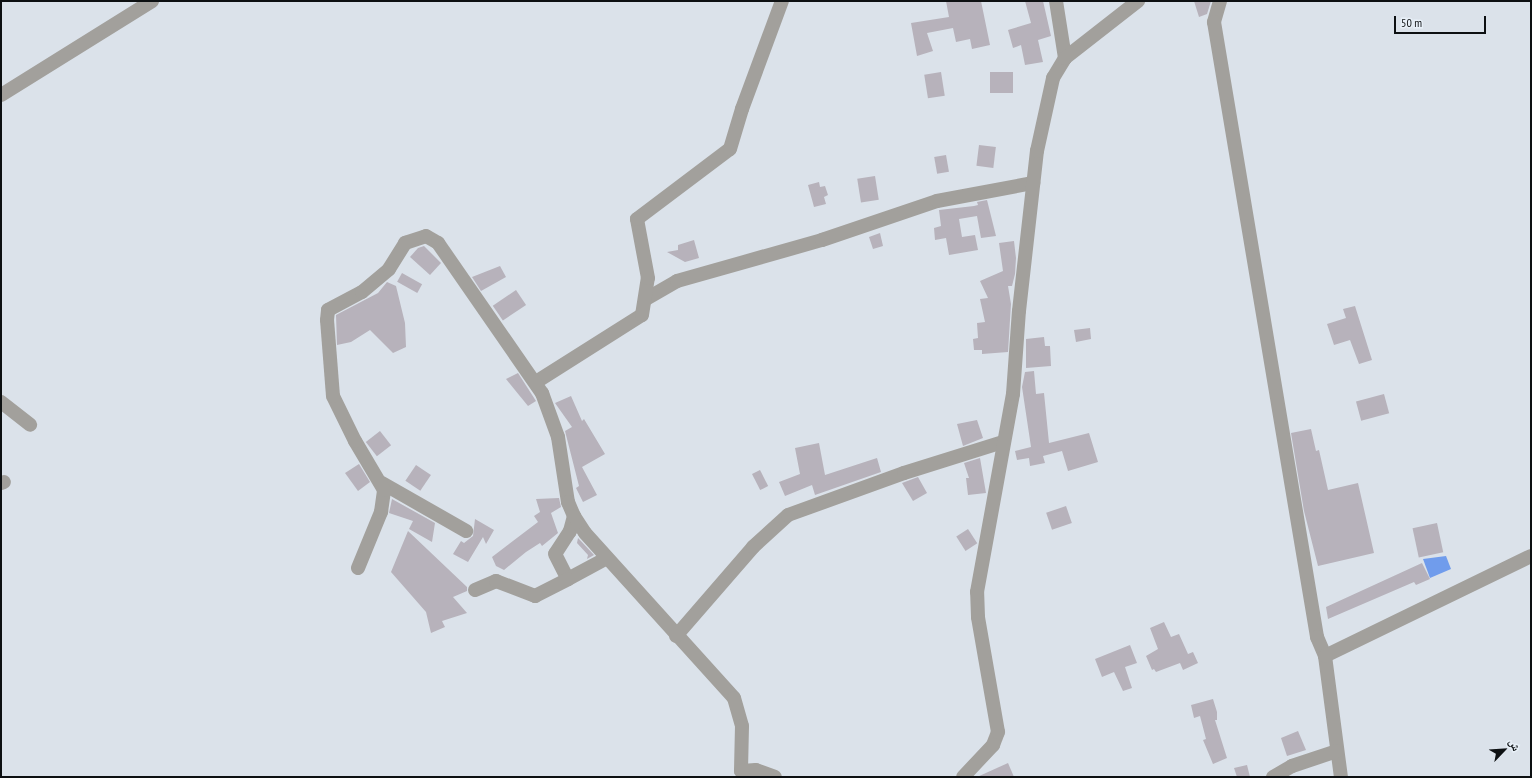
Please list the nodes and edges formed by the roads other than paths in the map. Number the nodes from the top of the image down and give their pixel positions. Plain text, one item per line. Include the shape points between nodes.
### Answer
1 (152, 1) edge
2 (782, 1) edge
3 (1056, 1) edge
4 (1138, 1) edge
5 (1220, 1) edge
6 (1065, 58) junction
7 (1, 95) edge
8 (1033, 183) junction
9 (646, 299) junction
10 (536, 382) junction
11 (1, 402) edge
12 (30, 425) dead end
13 (1003, 442) junction
14 (382, 483) junction
15 (574, 516) junction
16 (466, 531) dead end
17 (1531, 556) edge
18 (607, 558) junction
19 (358, 568) dead end
20 (568, 579) junction
21 (475, 590) dead end
22 (676, 636) junction
23 (1325, 656) junction
24 (1337, 751) junction
25 (775, 777) edge
26 (963, 777) edge
27 (1273, 777) edge
28 (1341, 777) edge

1 - 7 street
2 - 9 street via 730,149 638,219 648,278
3 - 6 street
4 - 6 street
5 - 23 street via 1215,12 1215,30 1316,629
6 - 8 street via 1053,78 1037,151
8 - 9 street via 938,201 822,240 677,281
8 - 13 street via 1013,394
9 - 10 street via 642,315
10 - 14 street via 434,239 426,236 405,243 389,269 362,292 328,310 327,320 333,396 355,441
10 - 15 street via 549,408 558,437 568,502
11 - 12 street
13 - 22 street via 904,473 788,515 753,547
13 - 26 street via 977,592 978,617 998,732 993,744
14 - 16 street
14 - 19 street via 384,500 381,512
15 - 18 street
15 - 20 street via 570,532 555,554
17 - 23 street
18 - 20 street
18 - 22 street
20 - 21 street via 535,596 496,581
22 - 25 street via 738,704 742,726 741,771 756,770
23 - 24 street
24 - 27 street via 1292,766
24 - 28 street

